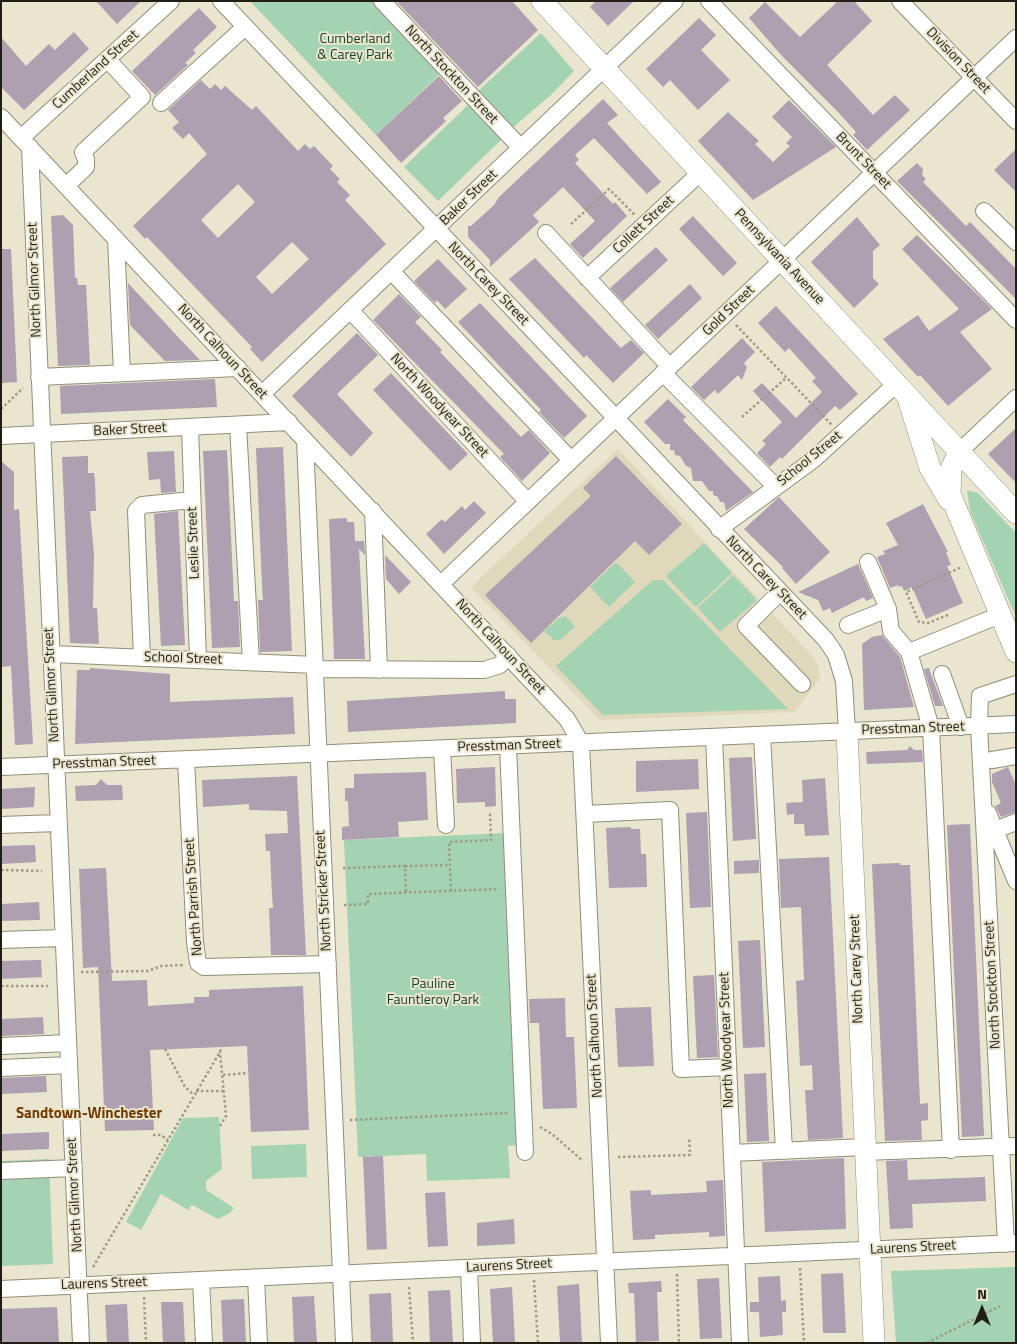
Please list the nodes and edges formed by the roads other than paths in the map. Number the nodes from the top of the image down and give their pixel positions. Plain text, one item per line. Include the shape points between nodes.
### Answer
1 (171, 1) edge
2 (221, 1) edge
3 (382, 1) edge
4 (542, 1) edge
5 (675, 1) edge
6 (709, 1) edge
7 (900, 1) edge
8 (244, 26) junction
9 (1016, 38) edge
10 (107, 59) junction
11 (605, 68) junction
12 (974, 77) junction
13 (162, 103) dead end
14 (1016, 121) edge
15 (13, 131) edge
16 (521, 148) junction
17 (874, 172) junction
18 (700, 173) junction
19 (66, 186) junction
20 (984, 211) dead end
21 (436, 229) junction
22 (546, 233) dead end
23 (116, 239) junction
24 (1016, 242) edge
25 (782, 260) junction
26 (391, 271) junction
27 (587, 278) junction
28 (350, 310) junction
29 (1016, 320) edge
30 (238, 368) junction
31 (667, 370) junction
32 (122, 373) junction
33 (39, 377) junction
34 (902, 390) junction
35 (262, 394) junction
36 (1016, 398) edge
37 (616, 418) junction
38 (289, 422) junction
39 (238, 424) junction
40 (190, 427) junction
41 (41, 434) junction
42 (1, 436) edge
43 (305, 440) junction
44 (959, 452) junction
45 (572, 460) junction
46 (776, 487) junction
47 (192, 500) junction
48 (528, 502) junction
49 (373, 511) junction
50 (957, 513) junction
51 (1016, 513) edge
52 (720, 528) junction
53 (868, 562) dead end
54 (441, 584) junction
55 (780, 592) junction
56 (888, 609) junction
57 (1000, 616) junction
58 (848, 625) dead end
59 (908, 652) junction
60 (1016, 652) edge
61 (51, 654) junction
62 (508, 655) junction
63 (142, 658) junction
64 (198, 660) junction
65 (251, 662) junction
66 (316, 667) junction
67 (378, 670) junction
68 (942, 674) dead end
69 (802, 684) dead end
70 (1016, 684) edge
71 (1016, 724) edge
72 (979, 726) junction
73 (961, 727) junction
74 (931, 728) junction
75 (846, 732) junction
76 (762, 735) junction
77 (714, 737) junction
78 (581, 743) junction
79 (508, 746) junction
80 (442, 749) junction
81 (318, 754) junction
82 (1016, 756) edge
83 (186, 760) junction
84 (992, 760) dead end
85 (56, 765) junction
86 (1, 767) edge
87 (983, 804) junction
88 (584, 814) junction
89 (58, 822) junction
90 (1016, 822) edge
91 (1, 825) edge
92 (446, 825) dead end
93 (995, 830) junction
94 (1016, 880) edge
95 (63, 938) junction
96 (1, 940) edge
97 (328, 964) junction
98 (68, 1043) junction
99 (1, 1046) edge
100 (69, 1065) junction
101 (728, 1067) junction
102 (1, 1068) edge
103 (1008, 1146) edge
104 (865, 1150) junction
105 (950, 1150) junction
106 (784, 1151) junction
107 (525, 1152) dead end
108 (732, 1153) junction
109 (74, 1168) junction
110 (1, 1171) edge
111 (1011, 1243) edge
112 (869, 1250) junction
113 (737, 1255) junction
114 (605, 1262) junction
115 (469, 1268) junction
116 (341, 1274) junction
117 (256, 1278) junction
118 (201, 1280) junction
119 (79, 1286) junction
120 (1, 1288) edge
121 (81, 1343) edge
122 (204, 1343) edge
123 (259, 1343) edge
124 (344, 1343) edge
125 (472, 1343) edge
126 (609, 1343) edge
127 (740, 1343) edge
128 (874, 1343) edge

1 - 10 street, Cumberland Street
2 - 8 street, North Carey Street
3 - 16 street, North Stockton Street
4 - 11 main road, Pennsylvania Avenue
5 - 11 street, Baker Street
6 - 17 street, Brunt Street
7 - 12 street, Division Street
8 - 13 street
8 - 21 street, North Carey Street
9 - 12 street, Gold Street
10 - 15 street, Cumberland Street
10 - 19 street via 142,97 83,152 86,167
11 - 16 street, Baker Street
11 - 18 main road, Pennsylvania Avenue
12 - 14 street, Division Street
12 - 17 street, Gold Street
15 - 19 street, North Calhoun Street
15 - 33 street, North Gilmor Street
16 - 21 street, Baker Street
17 - 25 street, Gold Street
17 - 29 street, Brunt Street
18 - 25 main road, Pennsylvania Avenue
18 - 27 street, Collett Street
19 - 23 street, North Calhoun Street
20 - 24 street
21 - 26 street, Baker Street
21 - 37 street, North Carey Street
22 - 27 street
23 - 30 street, North Calhoun Street
23 - 32 street
25 - 31 street, Gold Street
25 - 34 main road, Pennsylvania Avenue
26 - 28 street, Baker Street
26 - 45 street
27 - 31 street
28 - 35 street, Baker Street
28 - 48 street, North Woodyear Street
30 - 32 street
30 - 35 street, North Calhoun Street
31 - 37 street, Gold Street
31 - 46 street
32 - 33 street
33 - 41 street, North Gilmor Street
34 - 44 main road, Pennsylvania Avenue
34 - 46 street, School Street
34 - 50 main road via 930,468
35 - 38 street, North Calhoun Street
36 - 44 street
37 - 45 street, Gold Street
37 - 52 street, North Carey Street
38 - 39 street, Baker Street
38 - 43 street, North Calhoun Street
39 - 40 street, Baker Street
39 - 65 street
40 - 41 street, Baker Street
40 - 47 street, Leslie Street
41 - 42 street, Baker Street
41 - 61 street, North Gilmor Street
43 - 49 street, North Calhoun Street
43 - 66 street, North Stricker Street
44 - 50 main road via 949,479
44 - 51 main road, Pennsylvania Avenue
45 - 48 street, Gold Street
46 - 52 street, School Street
47 - 63 street via 142,505 136,511
47 - 64 street, Leslie Street
48 - 54 street, Gold Street
49 - 54 street, North Calhoun Street
49 - 67 street
50 - 57 main road
52 - 55 street, North Carey Street
53 - 56 street
54 - 62 street, North Calhoun Street
55 - 69 street via 746,626
55 - 75 street, North Carey Street via 836,655 844,681
56 - 58 street
56 - 59 street via 891,631
57 - 59 street
57 - 60 main road
59 - 74 street
61 - 63 street, School Street
61 - 85 street, North Gilmor Street
62 - 67 street, School Street via 500,665 484,670
62 - 78 street, North Calhoun Street via 567,718
63 - 64 street, School Street
64 - 65 street, School Street
65 - 66 street, School Street
66 - 67 street, School Street
66 - 81 street, North Stricker Street
68 - 73 street
70 - 72 street, North Stockton Street via 980,696
71 - 72 street, Presstman Street
72 - 73 street, Presstman Street
72 - 87 street, North Stockton Street
73 - 74 street, Presstman Street
74 - 75 street, Presstman Street
74 - 105 street
75 - 76 street, Presstman Street
75 - 104 main road, North Carey Street
76 - 77 street, Presstman Street
76 - 106 street
77 - 78 street, Presstman Street
77 - 101 street, North Woodyear Street
78 - 79 street, Presstman Street
78 - 88 street, North Calhoun Street
79 - 80 street, Presstman Street
79 - 107 street
80 - 81 street, Presstman Street
80 - 92 street
81 - 83 street, Presstman Street
81 - 97 street, North Stricker Street
82 - 84 street
83 - 85 street, Presstman Street
83 - 97 street, North Parrish Street via 198,963 204,967
85 - 86 street, Presstman Street
85 - 89 street, North Gilmor Street
87 - 93 street
87 - 103 street, North Stockton Street
88 - 101 street via 670,810 681,1069
88 - 114 street, North Calhoun Street
89 - 91 street
89 - 95 street, North Gilmor Street
90 - 93 street
93 - 94 street
95 - 96 street
95 - 98 street, North Gilmor Street
97 - 116 street, North Stricker Street
98 - 99 street
98 - 100 street, North Gilmor Street
100 - 102 street
100 - 109 street, North Gilmor Street
101 - 108 street, North Woodyear Street
103 - 105 street
103 - 111 street, North Stockton Street
104 - 105 street
104 - 106 street
104 - 112 main road, North Carey Street
106 - 108 street
108 - 113 street, North Woodyear Street
109 - 110 street
109 - 119 street, North Gilmor Street
111 - 112 street, Laurens Street
112 - 113 street, Laurens Street
112 - 128 main road, North Carey Street
113 - 114 street, Laurens Street
113 - 127 street, North Woodyear Street
114 - 115 street, Laurens Street
114 - 126 street, North Calhoun Street
115 - 116 street, Laurens Street
115 - 125 street
116 - 117 street, Laurens Street
116 - 124 street, North Stricker Street
117 - 118 street, Laurens Street
117 - 123 street
118 - 119 street, Laurens Street
118 - 122 street
119 - 120 street, Laurens Street
119 - 121 street, North Gilmor Street

